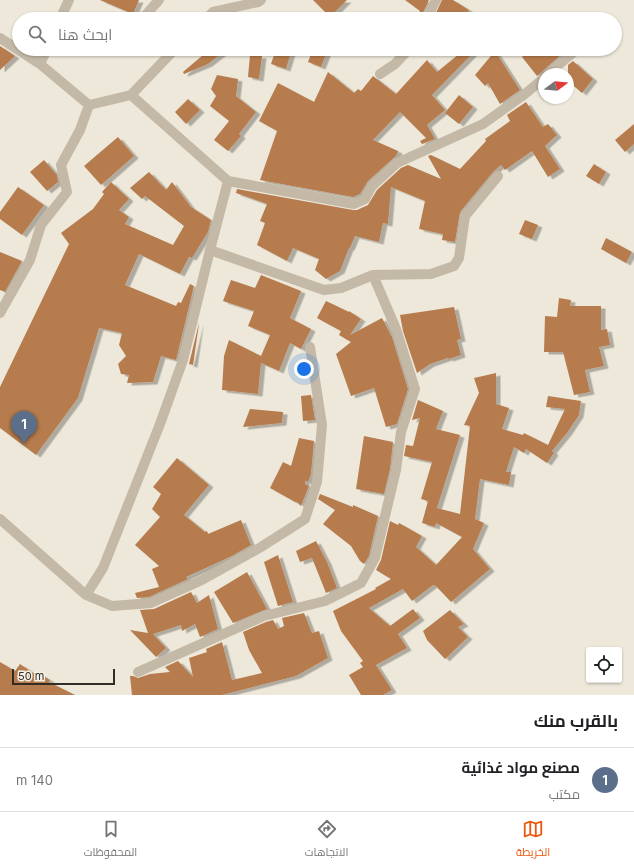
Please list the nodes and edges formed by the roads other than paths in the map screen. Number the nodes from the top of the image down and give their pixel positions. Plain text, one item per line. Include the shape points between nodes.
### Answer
1 (69, 0) edge
2 (158, 0) edge
3 (262, 0) edge
4 (436, 0) edge
5 (63, 12) edge
6 (148, 12) edge
7 (213, 12) edge
8 (430, 12) edge
9 (0, 38) edge
10 (12, 46) edge
11 (28, 56) edge
12 (44, 56) edge
13 (168, 56) edge
14 (403, 56) edge
15 (569, 56) edge
16 (40, 64) junction
17 (555, 68) edge
18 (380, 74) dead end
19 (538, 83) edge
20 (131, 95) junction
21 (89, 105) junction
22 (498, 176) dead end
23 (228, 181) junction
24 (210, 250) junction
25 (373, 275) junction
26 (0, 313) edge
27 (310, 347) dead end
28 (0, 519) edge
29 (86, 595) junction
30 (138, 672) dead end

1 - 5 street
2 - 6 street
3 - 7 street
4 - 8 street
9 - 10 street
11 - 16 street
12 - 16 street
13 - 20 street
14 - 18 street
15 - 17 street
16 - 21 street
19 - 23 street via 483,124 397,163 372,186 365,199 354,204
20 - 21 street
20 - 23 street
21 - 26 street via 80,130 61,165 67,192 41,225 30,260
22 - 25 street via 465,216 459,258 454,266 431,274
23 - 24 street
24 - 25 street via 324,290 341,288
24 - 29 street via 183,360 160,424 103,568
25 - 30 street via 396,330 415,389 401,432 396,470 375,558 361,583 325,601 264,616
27 - 29 street via 322,425 317,482 305,519 202,580 151,603 112,606
28 - 29 street

